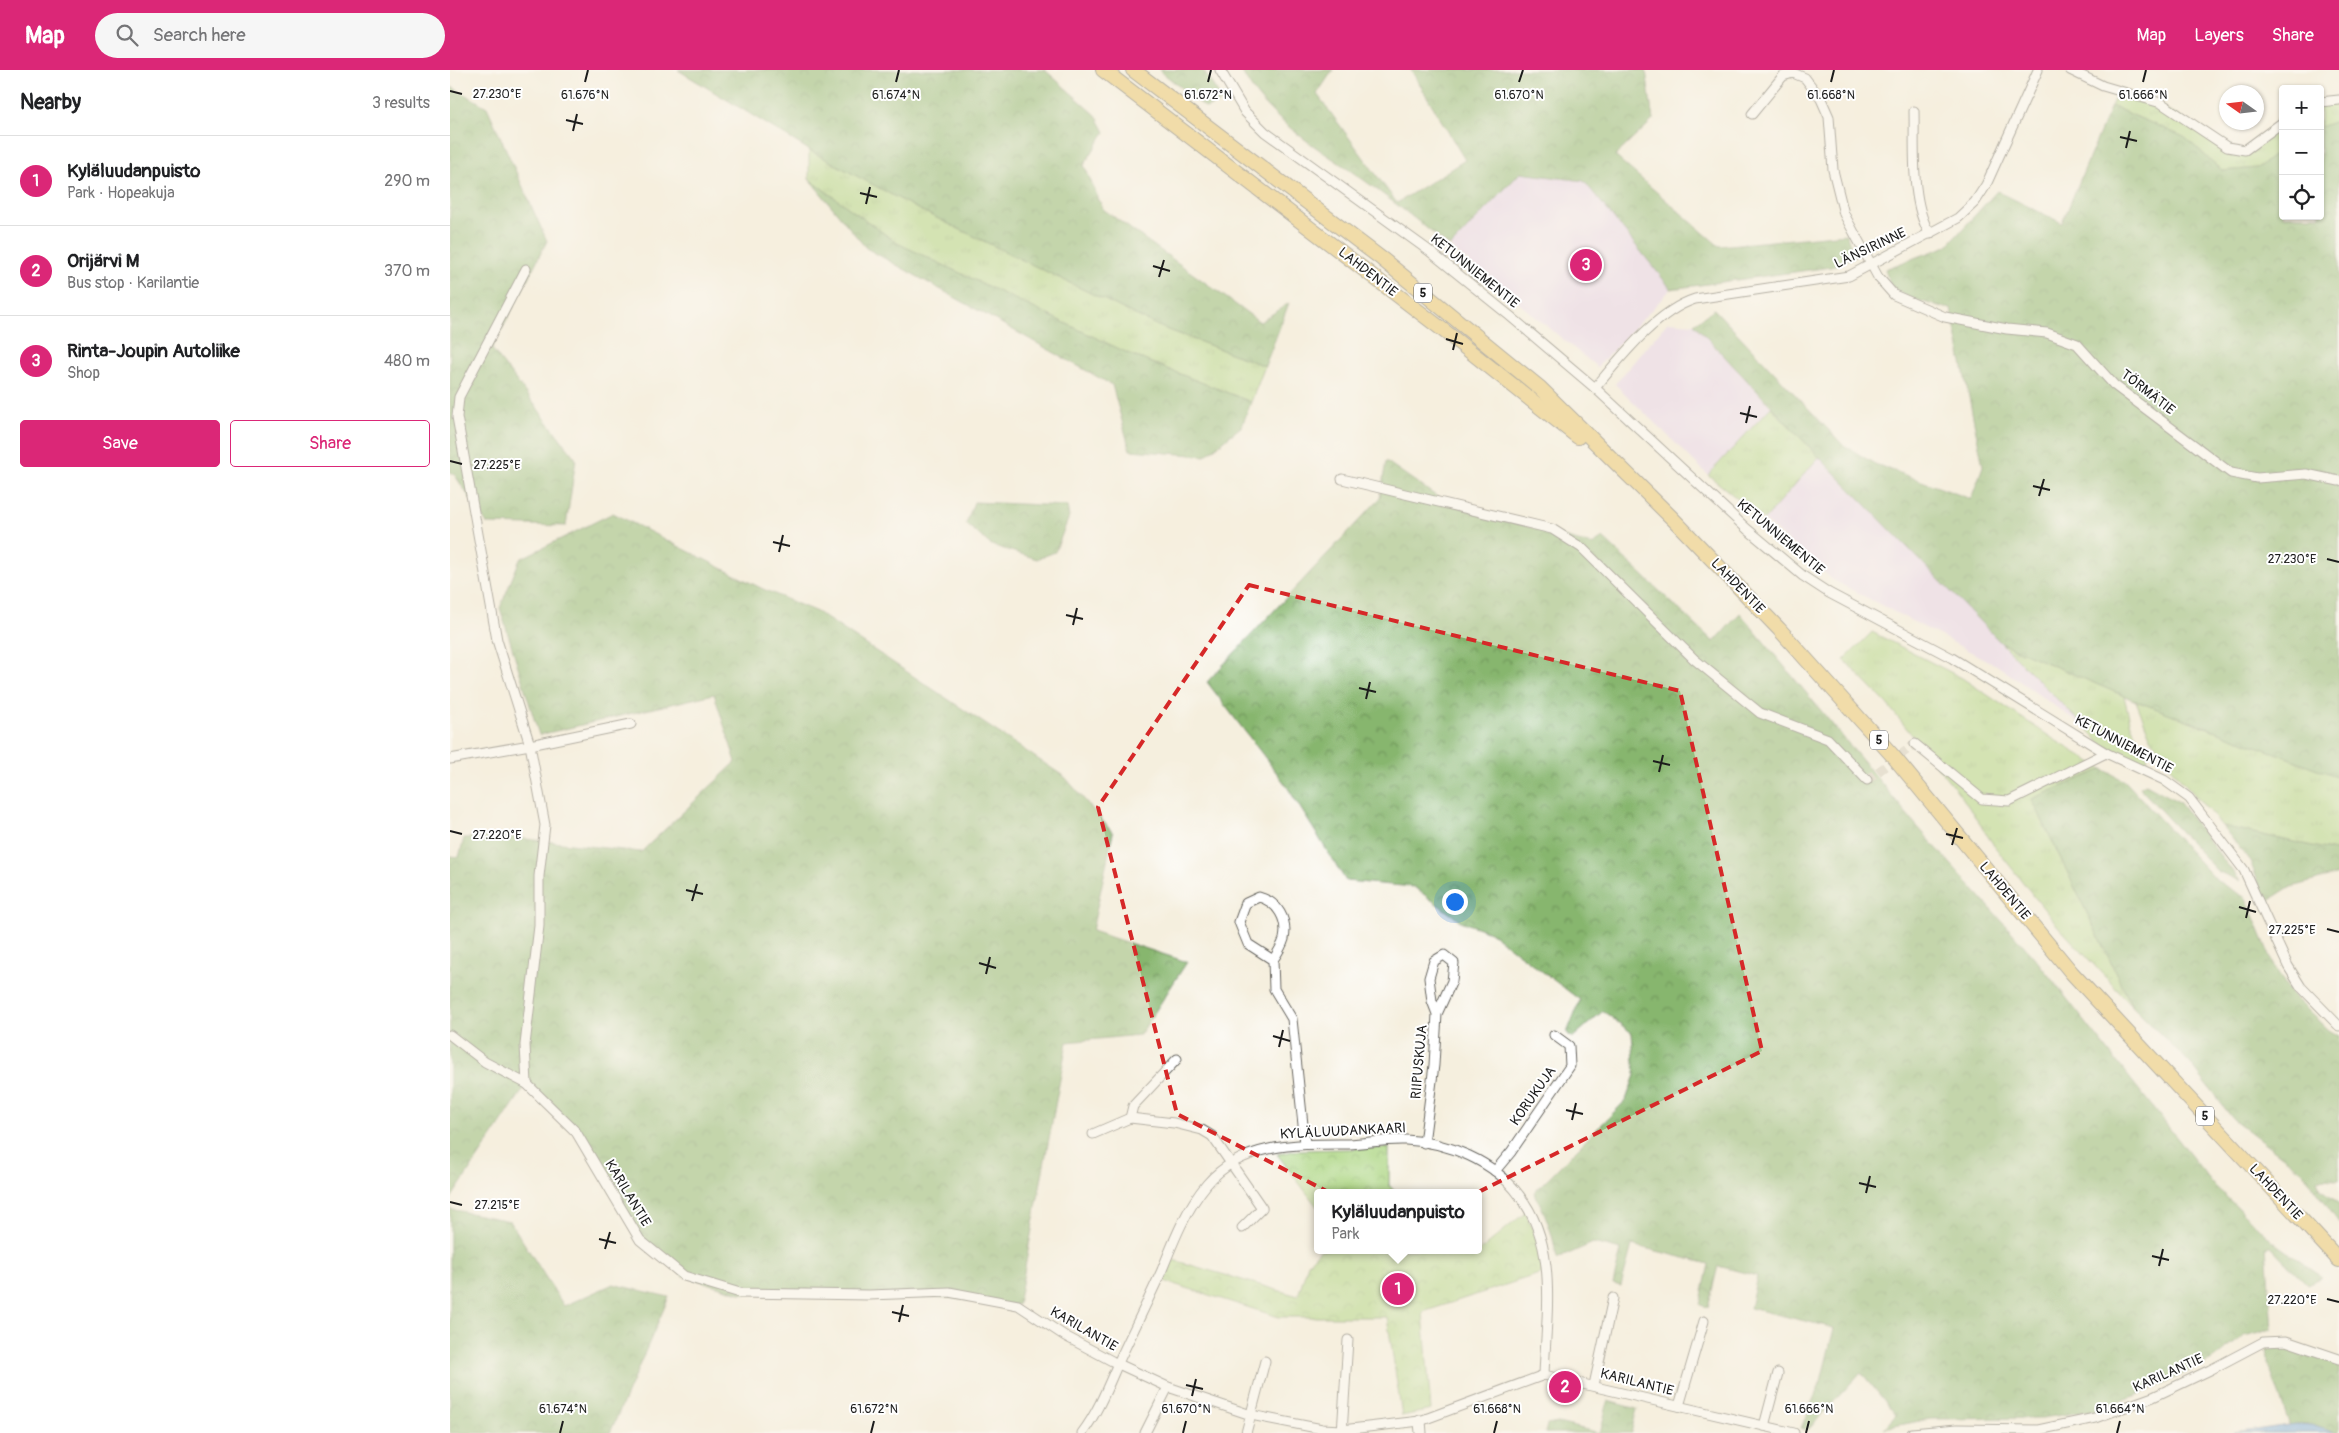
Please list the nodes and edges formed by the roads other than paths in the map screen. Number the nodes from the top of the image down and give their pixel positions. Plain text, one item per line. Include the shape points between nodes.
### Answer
1 (1103, 70) edge
2 (1133, 70) edge
3 (1220, 70) edge
4 (2038, 70) edge
5 (2070, 70) edge
6 (2339, 100) edge
7 (2324, 102) edge
8 (1914, 111) dead end
9 (1752, 114) dead end
10 (2279, 125) edge
11 (1930, 234) junction
12 (1870, 265) junction
13 (526, 269) dead end
14 (1595, 388) junction
15 (1342, 479) dead end
16 (2339, 481) edge
17 (1673, 519) junction
18 (631, 724) dead end
19 (1915, 744) dead end
20 (530, 745) junction
21 (2106, 753) junction
22 (450, 759) edge
23 (1867, 780) dead end
24 (1273, 960) junction
25 (1437, 1014) junction
26 (2339, 1026) edge
27 (450, 1035) edge
28 (1554, 1035) dead end
29 (1177, 1059) dead end
30 (527, 1084) junction
31 (1130, 1118) junction
32 (1093, 1134) dead end
33 (1424, 1143) junction
34 (1305, 1144) junction
35 (1231, 1162) junction
36 (1495, 1170) junction
37 (1242, 1228) dead end
38 (2339, 1260) edge
39 (1614, 1298) dead end
40 (1704, 1321) dead end
41 (1348, 1340) dead end
42 (2339, 1359) edge
43 (1265, 1361) dead end
44 (1118, 1364) junction
45 (1778, 1373) dead end
46 (1544, 1375) junction
47 (1594, 1385) junction
48 (1168, 1387) junction
49 (1679, 1406) junction
50 (1251, 1415) junction
51 (1420, 1421) junction
52 (1764, 1426) junction
53 (1342, 1432) edge
54 (1082, 1433) edge
55 (1145, 1433) edge
56 (1246, 1433) edge
57 (1421, 1433) edge
58 (1794, 1433) edge
59 (1912, 1433) edge

1 - 17 highway, LAHDENTIE / 5 via 1532,399
2 - 17 highway, LAHDENTIE / 5 via 1382,259 1540,388
3 - 14 street, KETUNNIEMENTIE via 1245,112 1265,132 1428,250
4 - 11 street, LÄNSIRINNE via 1986,185 1975,202 1958,218
5 - 10 street via 2103,86 2162,103 2228,147 2245,150
6 - 7 street
8 - 11 street via 1916,180 1920,210
9 - 12 street, TÖRMÄTIE via 1783,76 1793,73 1805,78 1822,99 1829,116 1838,196
11 - 12 street, LÄNSIRINNE
12 - 14 street, LÄNSIRINNE via 1836,280 1682,303 1662,315
12 - 16 street, TÖRMÄTIE via 1883,286 1894,295 1945,317 2047,332 2077,344 2114,385 2231,473 2257,478 2306,474
13 - 20 street via 458,397 457,417 497,640
14 - 21 street, KETUNNIEMENTIE via 1803,576 1828,593 1952,658
15 - 23 street via 1552,529 1582,548 1694,659 1752,707 1828,739
17 - 38 highway, LAHDENTIE / 5 via 1779,629 1894,756 2072,972
18 - 20 street
19 - 21 street via 1982,799 2000,800 2009,800
20 - 22 street
20 - 30 street via 546,825 539,876 539,926 525,1045
21 - 26 street, KETUNNIEMENTIE via 2164,780 2189,798 2244,870 2301,987
24 - 24 street via 1248,944 1239,922 1246,903 1259,897 1270,900 1284,919 1284,939
24 - 34 street via 1274,989 1292,1019
25 - 25 street, RIIPUSKUJA via 1429,978 1434,961 1444,955 1454,963 1452,981
25 - 33 street, RIIPUSKUJA
27 - 30 street, KARILANTIE via 485,1062
28 - 36 street, KORUKUJA via 1569,1046 1570,1066
29 - 31 street via 1133,1106
30 - 44 street, KARILANTIE via 576,1132 640,1240 684,1276 740,1293 869,1295 949,1292 1018,1305 1065,1336
31 - 32 street
31 - 35 street via 1202,1130 1212,1136
33 - 34 street, KYLÄLUUDANKAARI via 1406,1140
33 - 36 street, KYLÄLUUDANKAARI via 1469,1156
34 - 35 street, KYLÄLUUDANKAARI via 1266,1150
35 - 37 street via 1262,1208
35 - 44 street, KYLÄLUUDANKAARI via 1207,1184 1179,1229
36 - 46 street, KYLÄLUUDANKAARI via 1520,1195 1536,1225 1544,1251 1548,1325
39 - 47 street
40 - 49 street
41 - 53 street
42 - 59 street, KARILANTIE via 2286,1341 2263,1342 2153,1397 2095,1418 2038,1430 1958,1429
43 - 50 street
44 - 48 street, KARILANTIE
44 - 54 street, KYLÄLUUDANKAARI
45 - 52 street
46 - 47 street, KARILANTIE
46 - 51 street, KARILANTIE
47 - 49 street, KARILANTIE
48 - 50 street, KARILANTIE
48 - 55 street
49 - 52 street, KARILANTIE
50 - 53 street, KARILANTIE
50 - 56 street
51 - 53 street, KARILANTIE
51 - 57 street
52 - 58 street, KARILANTIE

